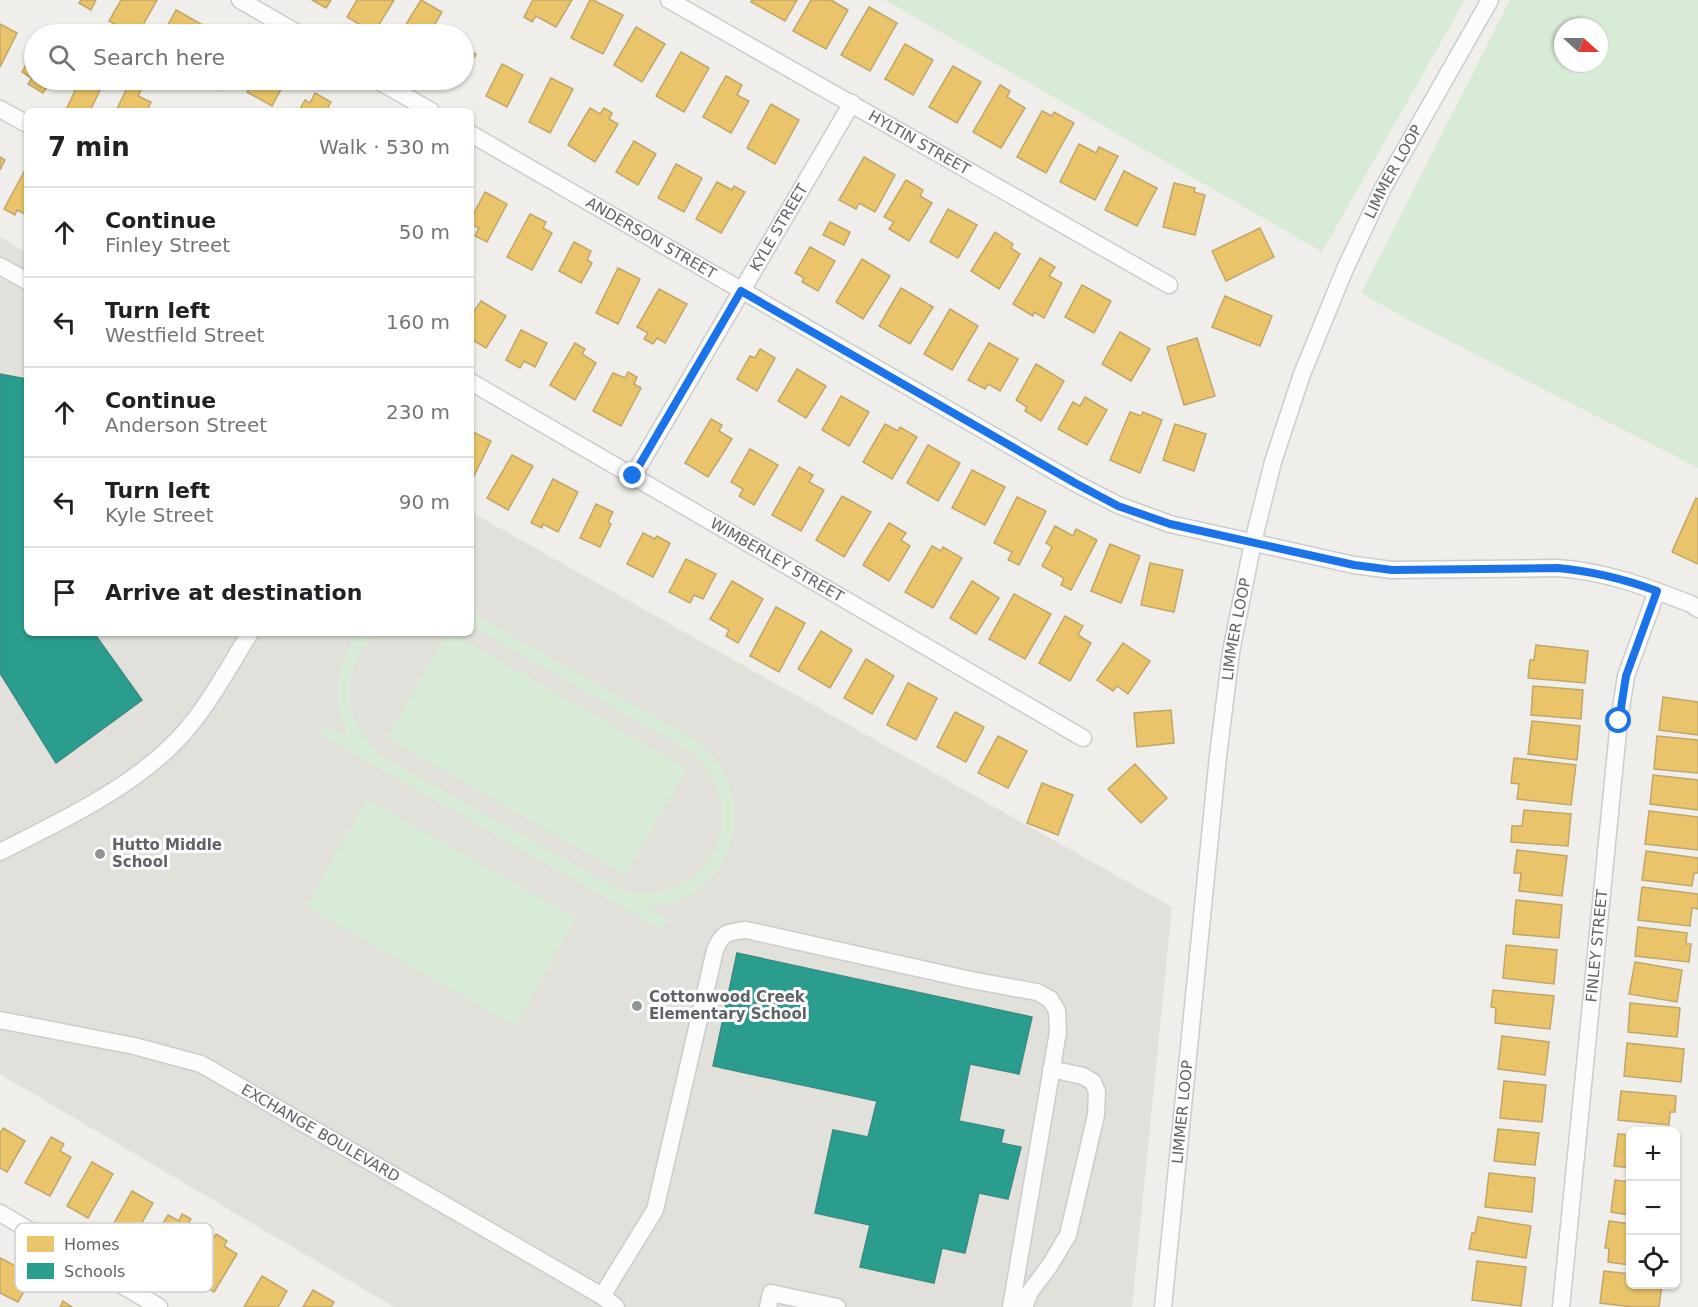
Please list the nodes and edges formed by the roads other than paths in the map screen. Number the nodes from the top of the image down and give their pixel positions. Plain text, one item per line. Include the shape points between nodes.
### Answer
1 (240, 0) edge
2 (669, 0) edge
3 (1490, 0) edge
4 (282, 24) edge
5 (394, 90) edge
6 (852, 103) junction
7 (426, 108) edge
8 (0, 109) edge
9 (24, 122) edge
10 (474, 136) edge
11 (0, 266) edge
12 (24, 279) edge
13 (1169, 285) dead end
14 (741, 291) junction
15 (474, 384) edge
16 (633, 476) junction
17 (1253, 542) junction
18 (1657, 591) junction
19 (1698, 609) edge
20 (248, 636) edge
21 (1083, 738) dead end
22 (0, 852) edge
23 (0, 1020) edge
24 (1051, 1068) junction
25 (0, 1214) edge
26 (15, 1223) edge
27 (133, 1292) edge
28 (602, 1296) junction
29 (159, 1307) edge
30 (616, 1307) edge
31 (768, 1307) edge
32 (837, 1307) edge
33 (1011, 1307) edge
34 (1024, 1307) edge
35 (1163, 1307) edge
36 (1561, 1307) edge

1 - 4 street
2 - 6 street, HYLTIN STREET
3 - 17 street, LIMMER LOOP via 1383,188 1345,269 1302,374 1273,462
5 - 7 street
6 - 13 street, HYLTIN STREET
6 - 14 street, KYLE STREET
8 - 9 street
10 - 14 street, ANDERSON STREET
11 - 12 street
14 - 16 street, KYLE STREET
14 - 17 street, ANDERSON STREET via 1118,506 1170,524
15 - 16 street, WIMBERLEY STREET
16 - 21 street, WIMBERLEY STREET
17 - 18 street, ANDERSON STREET via 1392,570 1582,570
17 - 35 street, LIMMER LOOP via 1231,652 1220,745
18 - 19 street, ANDERSON STREET
18 - 36 street, FINLEY STREET via 1626,676 1619,721
20 - 22 street via 204,708 169,749 132,779
23 - 28 street, EXCHANGE BOULEVARD via 134,1046 201,1064
24 - 28 street via 1058,1032 1057,1011 1050,999 1037,992 746,930 728,932 715,950 655,1210
24 - 33 street
24 - 34 street via 1093,1082 1098,1092 1096,1115 1068,1235
25 - 26 street
27 - 29 street
28 - 30 street, EXCHANGE BOULEVARD
31 - 32 street via 771,1293

